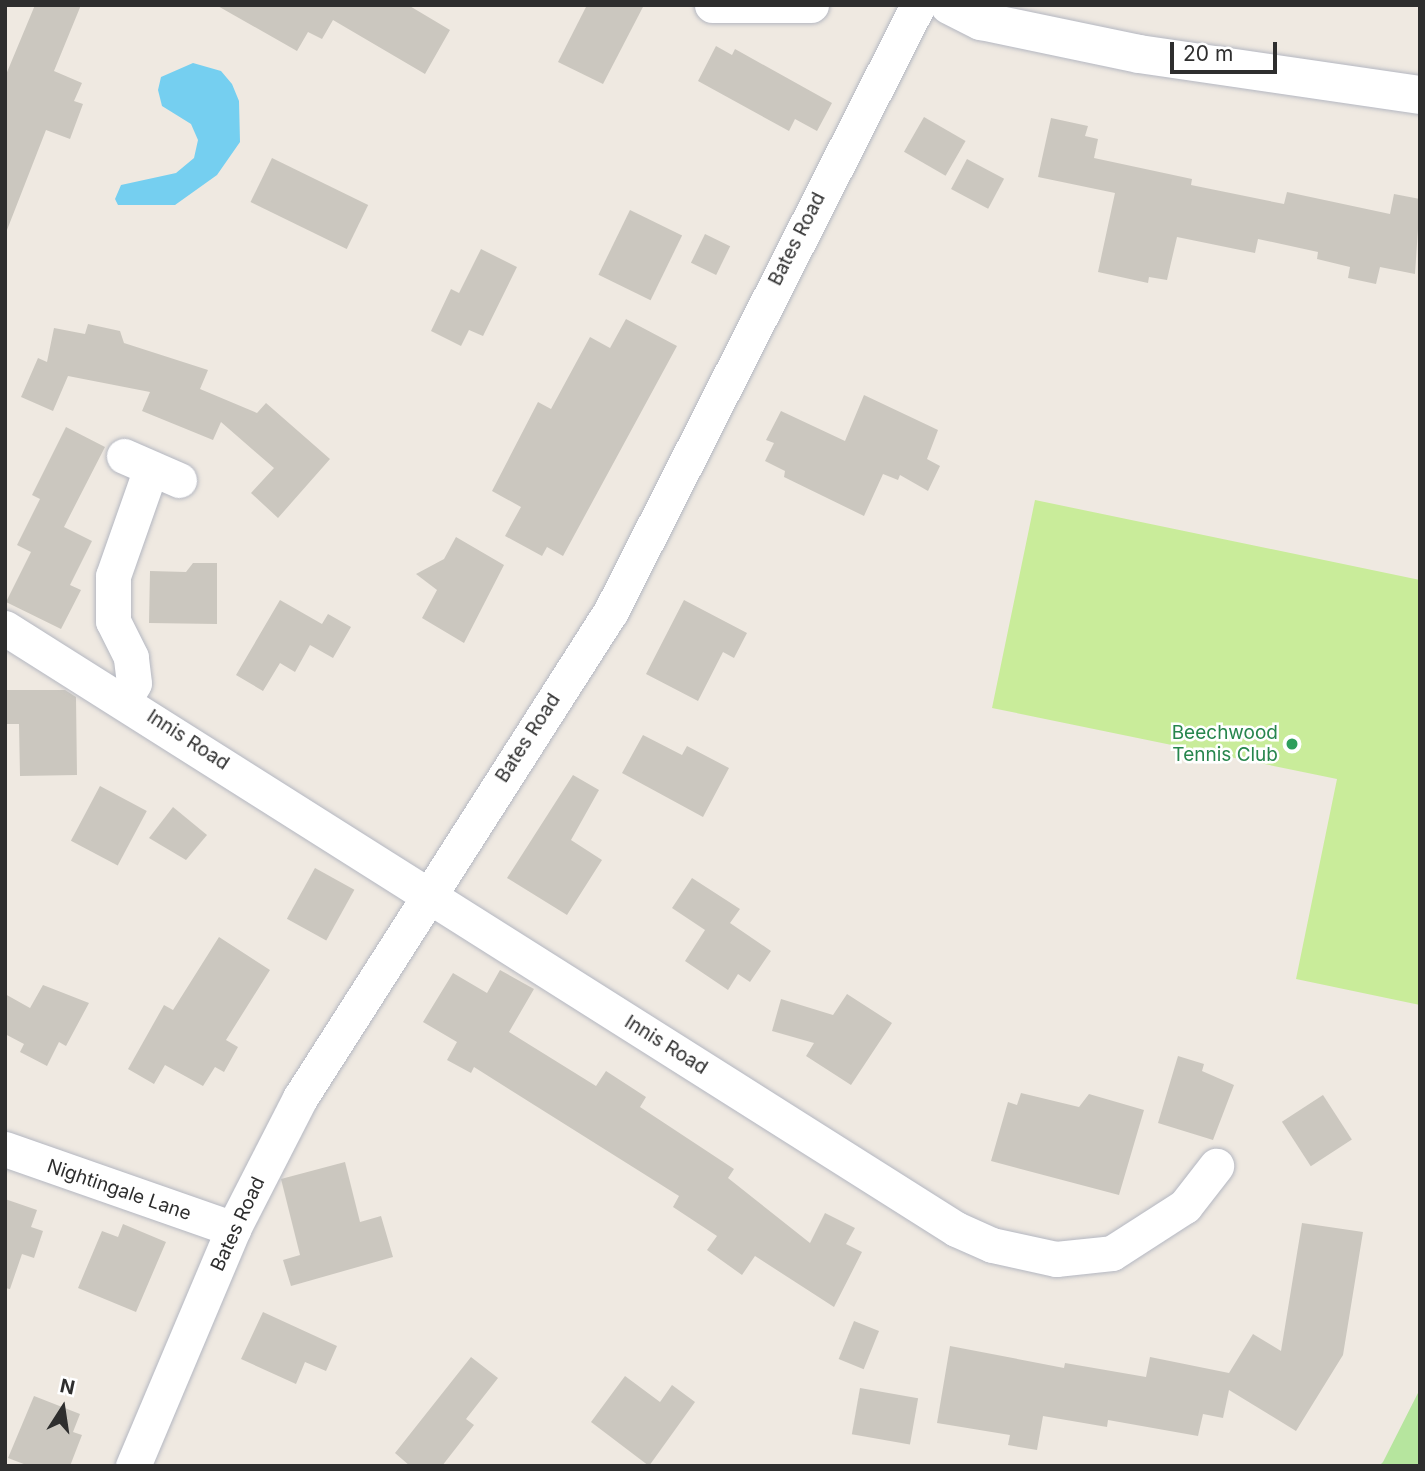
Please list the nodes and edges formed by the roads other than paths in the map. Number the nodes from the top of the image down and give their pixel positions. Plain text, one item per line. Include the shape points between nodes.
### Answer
1 (712, 5) edge
2 (811, 5) edge
3 (918, 5) edge
4 (949, 5) edge
5 (1031, 5) edge
6 (1382, 86) junction
7 (1420, 94) edge
8 (152, 468) dead end
9 (5, 628) edge
10 (125, 699) junction
11 (431, 899) junction
12 (5, 1149) edge
13 (1216, 1167) dead end
14 (233, 1229) junction
15 (133, 1466) edge

1 - 2 street
3 - 11 street, Bates Road via 611,611 501,779
4 - 6 street via 981,21 1139,54
5 - 6 street
6 - 7 street
8 - 10 street, Innis Road via 113,576 113,621 131,657 134,683
9 - 10 street, Innis Road
10 - 11 street, Innis Road
11 - 13 street, Innis Road via 956,1229 992,1245 1056,1259 1112,1253 1185,1206
11 - 14 street, Bates Road via 300,1098
12 - 14 street, Nightingale Lane
14 - 15 street, Bates Road

